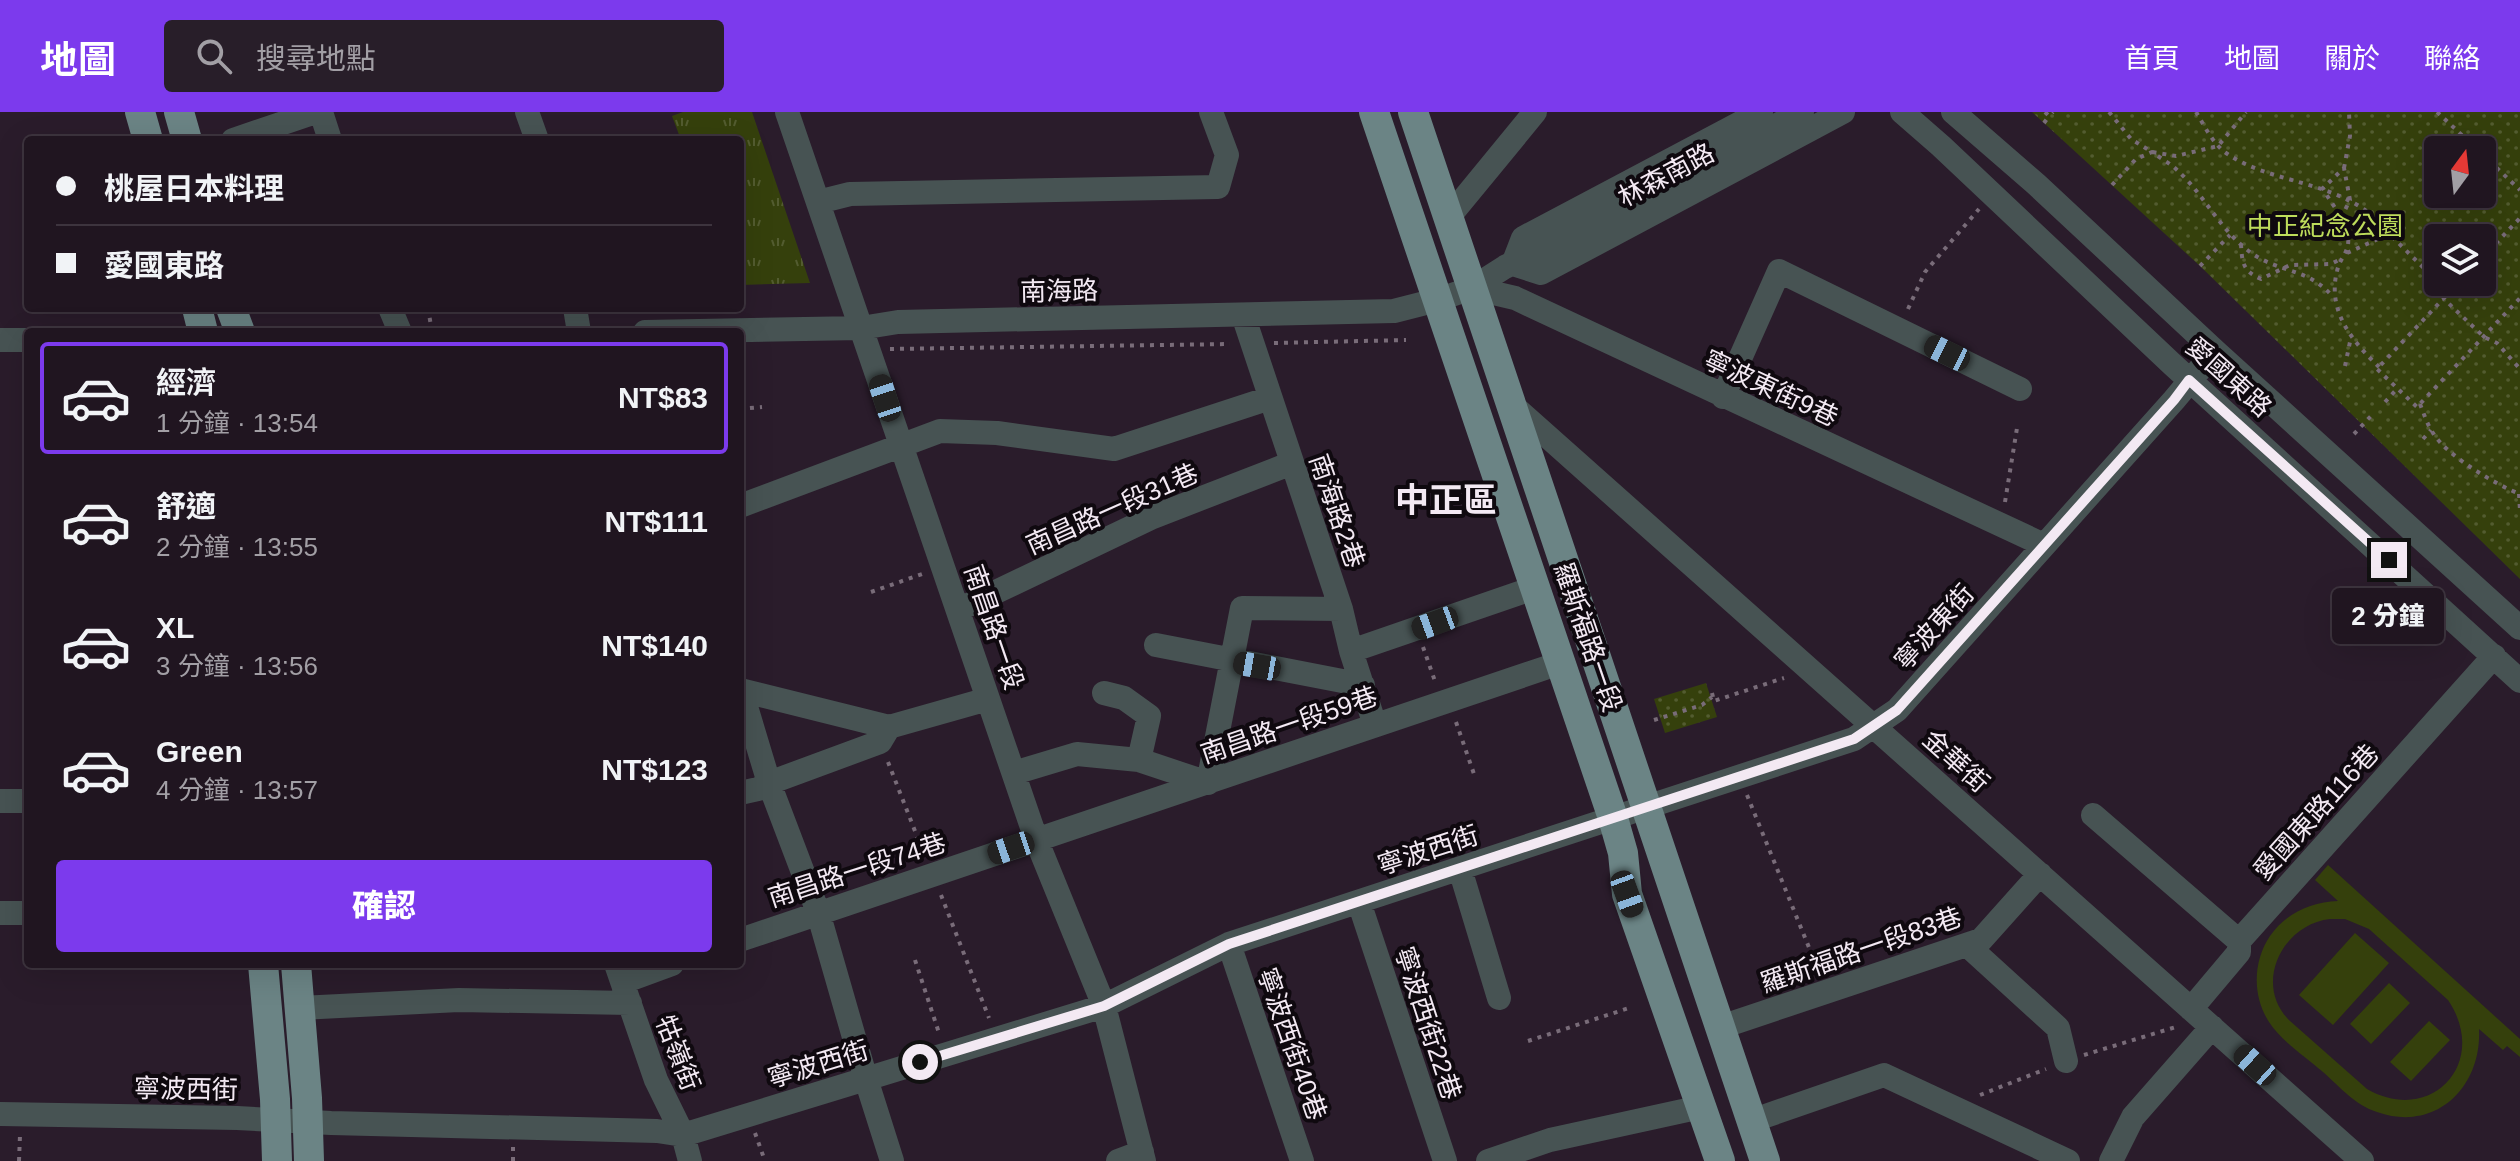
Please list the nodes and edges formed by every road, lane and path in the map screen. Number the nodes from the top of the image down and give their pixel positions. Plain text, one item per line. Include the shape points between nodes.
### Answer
1 (140, 112) edge
2 (179, 112) edge
3 (318, 112) edge
4 (527, 112) edge
5 (787, 112) edge
6 (1211, 112) edge
7 (1374, 112) edge
8 (1413, 112) edge
9 (1535, 112) edge
10 (1761, 112) edge
11 (1802, 112) edge
12 (1843, 112) edge
13 (1902, 112) edge
14 (1953, 112) edge
15 (2109, 112) edge
16 (2196, 112) edge
17 (2349, 112) edge
18 (2437, 112) edge
19 (2049, 113) edge
20 (2244, 113) edge
21 (2044, 123) dead end
22 (147, 136) edge
23 (186, 136) edge
24 (245, 136) edge
25 (328, 136) edge
26 (536, 136) edge
27 (2463, 136) edge
28 (2218, 146) junction
29 (2152, 152) junction
30 (2496, 167) edge
31 (2344, 168) junction
32 (2112, 185) dead end
33 (2323, 188) junction
34 (2520, 190) edge
35 (1991, 196) junction
36 (2350, 200) junction
37 (818, 202) junction
38 (1448, 218) junction
39 (2341, 218) junction
40 (2520, 218) edge
41 (2390, 234) junction
42 (2230, 235) junction
43 (2496, 243) edge
44 (2241, 244) junction
45 (2347, 253) junction
46 (2341, 259) junction
47 (1513, 264) junction
48 (2200, 266) dead end
49 (2286, 267) junction
50 (2334, 283) junction
51 (1472, 288) junction
52 (2325, 288) junction
53 (2447, 296) edge
54 (2333, 297) junction
55 (2520, 298) edge
56 (2444, 299) junction
57 (1437, 300) junction
58 (1243, 315) junction
59 (861, 328) junction
60 (1899, 329) junction
61 (744, 330) edge
62 (2351, 337) junction
63 (2484, 337) junction
64 (0, 340) edge
65 (24, 340) edge
66 (1406, 340) dead end
67 (1251, 344) junction
68 (901, 349) dead end
69 (2215, 351) junction
70 (2345, 366) dead end
71 (2379, 367) junction
72 (2520, 369) edge
73 (2189, 380) junction
74 (2020, 389) dead end
75 (2397, 389) junction
76 (1723, 397) junction
77 (1270, 398) junction
78 (2385, 402) dead end
79 (1511, 404) junction
80 (2420, 404) junction
81 (762, 407) dead end
82 (744, 409) edge
83 (2372, 415) dead end
84 (2017, 428) dead end
85 (2431, 430) junction
86 (2354, 434) dead end
87 (2423, 439) dead end
88 (901, 446) junction
89 (1292, 463) junction
90 (2520, 494) edge
91 (744, 505) edge
92 (2520, 511) edge
93 (1998, 524) junction
94 (2044, 545) junction
95 (944, 567) junction
96 (1534, 588) junction
97 (871, 592) dead end
98 (1341, 609) junction
99 (958, 610) junction
100 (2520, 628) edge
101 (1417, 629) junction
102 (1156, 645) dead end
103 (1351, 651) junction
104 (2494, 656) junction
105 (1231, 661) junction
106 (1560, 663) junction
107 (1791, 675) dead end
108 (2520, 681) edge
109 (1363, 685) junction
110 (744, 691) edge
111 (1104, 693) dead end
112 (988, 699) junction
113 (1446, 702) junction
114 (744, 703) edge
115 (1654, 720) dead end
116 (1375, 725) junction
117 (1875, 726) junction
118 (885, 735) junction
119 (1139, 760) junction
120 (1014, 773) junction
121 (1474, 774) dead end
122 (1740, 778) junction
123 (769, 783) junction
124 (1208, 783) junction
125 (744, 792) edge
126 (0, 801) edge
127 (24, 801) edge
128 (1646, 808) junction
129 (2093, 815) dead end
130 (1613, 818) junction
131 (1036, 839) junction
132 (1623, 853) junction
133 (1460, 869) junction
134 (932, 873) junction
135 (2040, 874) junction
136 (1359, 902) junction
137 (818, 912) junction
138 (0, 913) edge
139 (24, 913) edge
140 (744, 939) edge
141 (2239, 941) junction
142 (1229, 944) junction
143 (1968, 946) junction
144 (915, 960) dead end
145 (263, 968) edge
146 (296, 968) edge
147 (662, 968) edge
148 (623, 983) edge
149 (1827, 991) junction
150 (1499, 998) dead end
151 (1104, 1006) junction
152 (1632, 1007) dead end
153 (300, 1008) junction
154 (2191, 1009) junction
155 (1721, 1027) junction
156 (2212, 1027) junction
157 (997, 1038) junction
158 (1528, 1041) dead end
159 (947, 1054) junction
160 (2066, 1061) dead end
161 (866, 1079) junction
162 (1701, 1107) junction
163 (0, 1114) edge
164 (276, 1119) junction
165 (308, 1120) junction
166 (1751, 1121) junction
167 (683, 1135) junction
168 (1143, 1157) edge
169 (277, 1161) edge
170 (309, 1161) edge
171 (690, 1161) edge
172 (892, 1161) edge
173 (1118, 1161) edge
174 (1302, 1161) edge
175 (1445, 1161) edge
176 (1488, 1161) edge
177 (1720, 1161) edge
178 (1740, 1161) edge
179 (1765, 1161) edge
180 (2068, 1161) edge
181 (2111, 1161) edge
182 (2362, 1161) edge

1 - 22 main road
2 - 23 main road
3 - 24 street
3 - 25 street
4 - 26 street
5 - 37 street, 南昌路一段
6 - 37 street via 1227,155 1218,187 850,194
7 - 57 main road, 羅斯福路一段
8 - 38 main road, 羅斯福路一段
9 - 38 street
10 - 47 street, 林森南路 via 1523,238
11 - 47 street, 林森南路
12 - 47 street, 林森南路 via 1541,273
13 - 35 street, 愛國東路
14 - 69 street, 愛國東路
15 - 29 path via 2131,139
16 - 28 path
17 - 31 path
18 - 27 path
19 - 21 path
20 - 28 path
28 - 29 path via 2176,156
28 - 33 path via 2253,166
29 - 32 path via 2136,159
29 - 42 path via 2177,169
30 - 34 path
31 - 33 path
31 - 36 path
33 - 36 path
33 - 39 path
35 - 60 path via 1925,272
35 - 73 street, 愛國東路
36 - 39 path
36 - 41 path
37 - 59 street, 南昌路一段
38 - 51 main road, 羅斯福路一段
39 - 45 path
40 - 43 path
41 - 45 path
41 - 56 path via 2440,284
42 - 44 path
42 - 48 path
44 - 49 path via 2264,261
44 - 49 path via 2249,274 2261,279
45 - 46 path
46 - 49 path
46 - 50 path
47 - 51 street, 林森南路
49 - 52 path
50 - 52 path
50 - 54 path
51 - 57 street, 南海路
51 - 76 street, 寧波東街9巷 via 1515,298
51 - 79 main road, 羅斯福路一段
52 - 54 path
53 - 56 path
54 - 62 path
55 - 63 path
56 - 63 path
56 - 71 path
57 - 58 street, 南海路 via 1394,311
57 - 96 main road, 羅斯福路一段
58 - 59 street, 南海路 via 898,322
58 - 67 street, 南海路2巷
59 - 61 street, 南海路
59 - 88 street, 南昌路一段
60 - 74 street
60 - 76 street via 1779,271
62 - 70 path
62 - 71 path
63 - 72 path via 2497,343
63 - 80 path
64 - 65 street
66 - 67 path
67 - 68 path
67 - 77 street, 南海路2巷
69 - 73 street, 寧波東街
69 - 100 street, 愛國東路
71 - 75 path
73 - 94 street, 寧波東街
73 - 104 street, 愛國東路
75 - 78 path
75 - 80 path via 2417,407
76 - 93 street, 寧波東街9巷
77 - 88 street via 1114,449 940,431
77 - 89 street, 南海路2巷
79 - 117 street, 金華街
79 - 128 main road, 羅斯福路一段
80 - 85 path
81 - 82 path
83 - 86 path
84 - 93 path
85 - 87 path
85 - 90 path via 2473,469
88 - 91 street
88 - 95 street, 南昌路一段
89 - 98 street, 南海路2巷
89 - 99 street, 南昌路一段31巷 via 1153,517
90 - 92 path
93 - 94 street, 寧波東街9巷
94 - 117 street, 寧波東街 via 1897,710
95 - 97 path
95 - 99 street, 南昌路一段
96 - 101 street
96 - 106 main road, 羅斯福路一段
98 - 103 street, 南海路2巷
98 - 105 street via 1242,608
99 - 112 street, 南昌路一段
101 - 103 street
101 - 113 path
102 - 105 street
103 - 109 street, 南海路2巷
104 - 108 street, 愛國東路
104 - 141 street, 愛國東路116巷
105 - 109 street
105 - 124 street
106 - 113 street, 南昌路一段59巷
106 - 130 main road, 羅斯福路一段
107 - 115 path via 1714,701 1712,695 1702,705
109 - 116 street, 南海路2巷
110 - 118 street
111 - 119 street via 1124,698 1149,716
112 - 118 street
112 - 120 street, 南昌路一段
113 - 116 street, 南昌路一段59巷
113 - 121 path
114 - 123 street
116 - 124 street, 南昌路一段59巷
117 - 122 street, 寧波東街 via 1854,739
117 - 135 street, 金華街
118 - 123 street
118 - 134 path
119 - 120 street via 1077,754
119 - 124 street
120 - 131 street, 南昌路一段
122 - 128 street, 寧波東街
122 - 149 path
123 - 125 street
123 - 137 street
124 - 131 street, 南昌路一段59巷
126 - 127 street
128 - 130 street, 寧波東街
128 - 155 main road, 羅斯福路一段
129 - 141 street
130 - 132 main road, 羅斯福路一段
130 - 133 street, 寧波西街
131 - 134 street, 南昌路一段74巷
131 - 151 street, 南昌路一段
132 - 162 main road, 羅斯福路一段 via 1627,894
132 - 178 main road via 1644,885
133 - 136 street, 寧波西街
133 - 150 street
134 - 137 street, 南昌路一段74巷
134 - 157 path
135 - 143 street, 羅斯福路一段83巷 via 1981,940
135 - 154 street, 金華街
136 - 142 street, 寧波西街
136 - 175 street, 寧波西街22巷
137 - 140 street, 南昌路一段74巷
137 - 161 street
138 - 139 street
141 - 154 street, 愛國東路116巷 via 2239,952
142 - 151 street, 寧波西街
142 - 174 street, 寧波西街40巷
143 - 149 street, 羅斯福路一段83巷
143 - 160 street via 2058,1028
144 - 159 path
145 - 164 main road
146 - 153 main road
147 - 148 street
148 - 153 street via 459,1000
148 - 167 street, 牯嶺街 via 656,1080
149 - 155 street, 羅斯福路一段83巷
151 - 157 street, 寧波西街
151 - 168 street, 南昌路一段
152 - 158 path
153 - 165 main road
154 - 156 street, 金華街
155 - 166 main road, 羅斯福路一段
156 - 181 street via 2133,1117
156 - 182 street, 金華街
157 - 159 street, 寧波西街
159 - 161 street, 寧波西街
161 - 167 street, 寧波西街
161 - 172 street
162 - 176 street via 1550,1140
162 - 177 main road, 羅斯福路一段
163 - 164 street, 寧波西街
164 - 165 street, 寧波西街
164 - 169 main road
165 - 167 street, 寧波西街
165 - 170 main road
166 - 179 main road, 羅斯福路一段
166 - 180 street via 1884,1075
167 - 171 street, 牯嶺街
168 - 173 street

